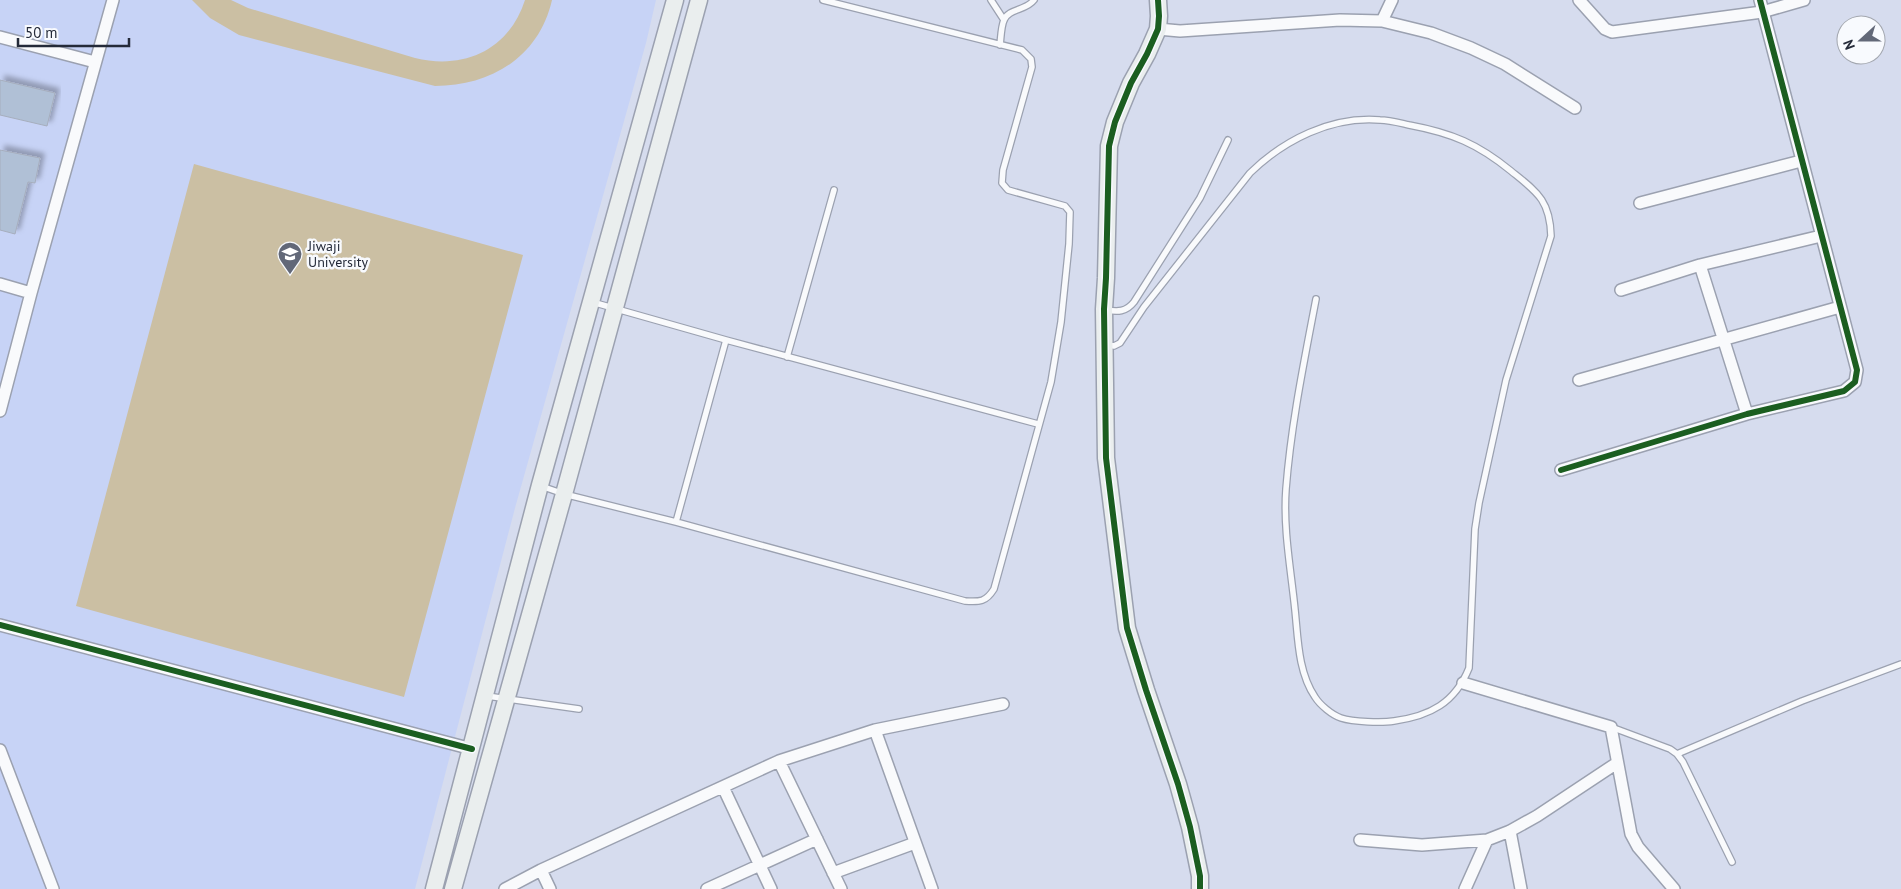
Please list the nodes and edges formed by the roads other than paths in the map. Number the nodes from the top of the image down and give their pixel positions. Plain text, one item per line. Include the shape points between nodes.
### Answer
1 (113, 0) edge
2 (676, 0) edge
3 (699, 0) edge
4 (824, 0) edge
5 (991, 0) edge
6 (1034, 0) edge
7 (1158, 0) edge
8 (1392, 0) edge
9 (1579, 0) edge
10 (1760, 0) edge
11 (1804, 0) edge
12 (1762, 12) junction
13 (1004, 20) junction
14 (1382, 21) junction
15 (1158, 29) junction
16 (0, 37) edge
17 (1000, 44) junction
18 (95, 62) junction
19 (1575, 108) dead end
20 (1228, 140) dead end
21 (1801, 161) junction
22 (834, 190) dead end
23 (1640, 203) dead end
24 (1821, 236) junction
25 (1700, 265) junction
26 (0, 284) edge
27 (1621, 290) dead end
28 (31, 293) junction
29 (1316, 299) dead end
30 (591, 301) junction
31 (1840, 307) junction
32 (614, 309) junction
33 (1104, 309) junction
34 (726, 340) junction
35 (1723, 340) junction
36 (1104, 345) junction
37 (787, 357) junction
38 (1579, 380) dead end
39 (0, 410) edge
40 (1747, 414) junction
41 (1038, 424) junction
42 (1561, 470) dead end
43 (540, 485) junction
44 (564, 494) junction
45 (676, 522) junction
46 (0, 625) edge
47 (1901, 664) edge
48 (1463, 683) junction
49 (486, 696) junction
50 (505, 700) junction
51 (1003, 704) dead end
52 (579, 709) dead end
53 (1610, 727) junction
54 (875, 730) junction
55 (472, 749) junction
56 (0, 750) edge
57 (1677, 754) junction
58 (779, 762) junction
59 (1617, 763) junction
60 (723, 787) junction
61 (1510, 831) junction
62 (817, 839) junction
63 (1360, 840) dead end
64 (1487, 840) junction
65 (915, 843) junction
66 (1732, 862) dead end
67 (760, 865) junction
68 (541, 870) junction
69 (833, 873) junction
70 (54, 889) edge
71 (434, 889) edge
72 (453, 889) edge
73 (505, 889) edge
74 (550, 889) edge
75 (707, 889) edge
76 (771, 889) edge
77 (840, 889) edge
78 (932, 889) edge
79 (1200, 889) edge
80 (1466, 889) edge
81 (1521, 889) edge
82 (1674, 889) edge

1 - 18 street
2 - 30 main road
3 - 32 main road
4 - 17 lane
5 - 13 lane
6 - 13 lane via 1028,7 1012,11
7 - 15 main road
8 - 14 street
9 - 12 street via 1605,29 1612,32
10 - 12 street
11 - 12 street
12 - 21 street
13 - 17 lane
14 - 15 street via 1340,20 1180,31
14 - 19 street via 1431,33 1471,48 1505,64
15 - 33 main road via 1121,106 1109,146
16 - 18 street
17 - 41 lane via 1022,50 1031,58 1032,67 1002,183 1008,190 1065,206 1070,212 1061,322
18 - 28 street
20 - 33 lane via 1200,198 1134,302 1122,312
21 - 23 street
21 - 24 street
22 - 37 lane
24 - 25 street
24 - 31 street
25 - 27 street
25 - 35 street
26 - 28 street
28 - 39 street
29 - 48 lane via 1296,408 1286,490 1298,645 1304,674 1315,698 1341,718 1384,723 1430,712 1451,698
30 - 32 lane
30 - 43 main road
31 - 35 street
31 - 40 street via 1857,370 1855,382 1844,391
32 - 34 lane
32 - 44 main road
33 - 36 main road
34 - 37 lane
34 - 45 lane
35 - 38 street
35 - 40 street
36 - 48 lane via 1120,343 1250,173 1265,159 1310,131 1380,120 1436,130 1490,154 1533,189 1546,208 1551,236 1506,380 1479,502 1469,668
36 - 79 main road via 1106,458 1127,628 1187,819
37 - 41 lane
40 - 42 street
41 - 45 lane via 994,589 989,599 980,602 965,601
43 - 44 lane
43 - 49 main road
44 - 45 lane
44 - 50 main road
46 - 55 street
47 - 57 lane via 1802,701
48 - 53 street
49 - 50 lane
49 - 55 main road
50 - 52 lane
50 - 72 main road
51 - 54 street
53 - 57 lane
53 - 59 street
54 - 58 street
54 - 65 street
55 - 71 main road
56 - 70 street
57 - 66 lane
58 - 60 street
58 - 62 street
59 - 61 street
59 - 82 street via 1631,834
60 - 67 street
60 - 68 street
61 - 64 street
61 - 81 street
62 - 67 street
62 - 69 street
63 - 64 street via 1422,845
64 - 80 street
65 - 69 street
65 - 78 street
67 - 75 street
67 - 76 street
68 - 73 street
68 - 74 street
69 - 77 street

